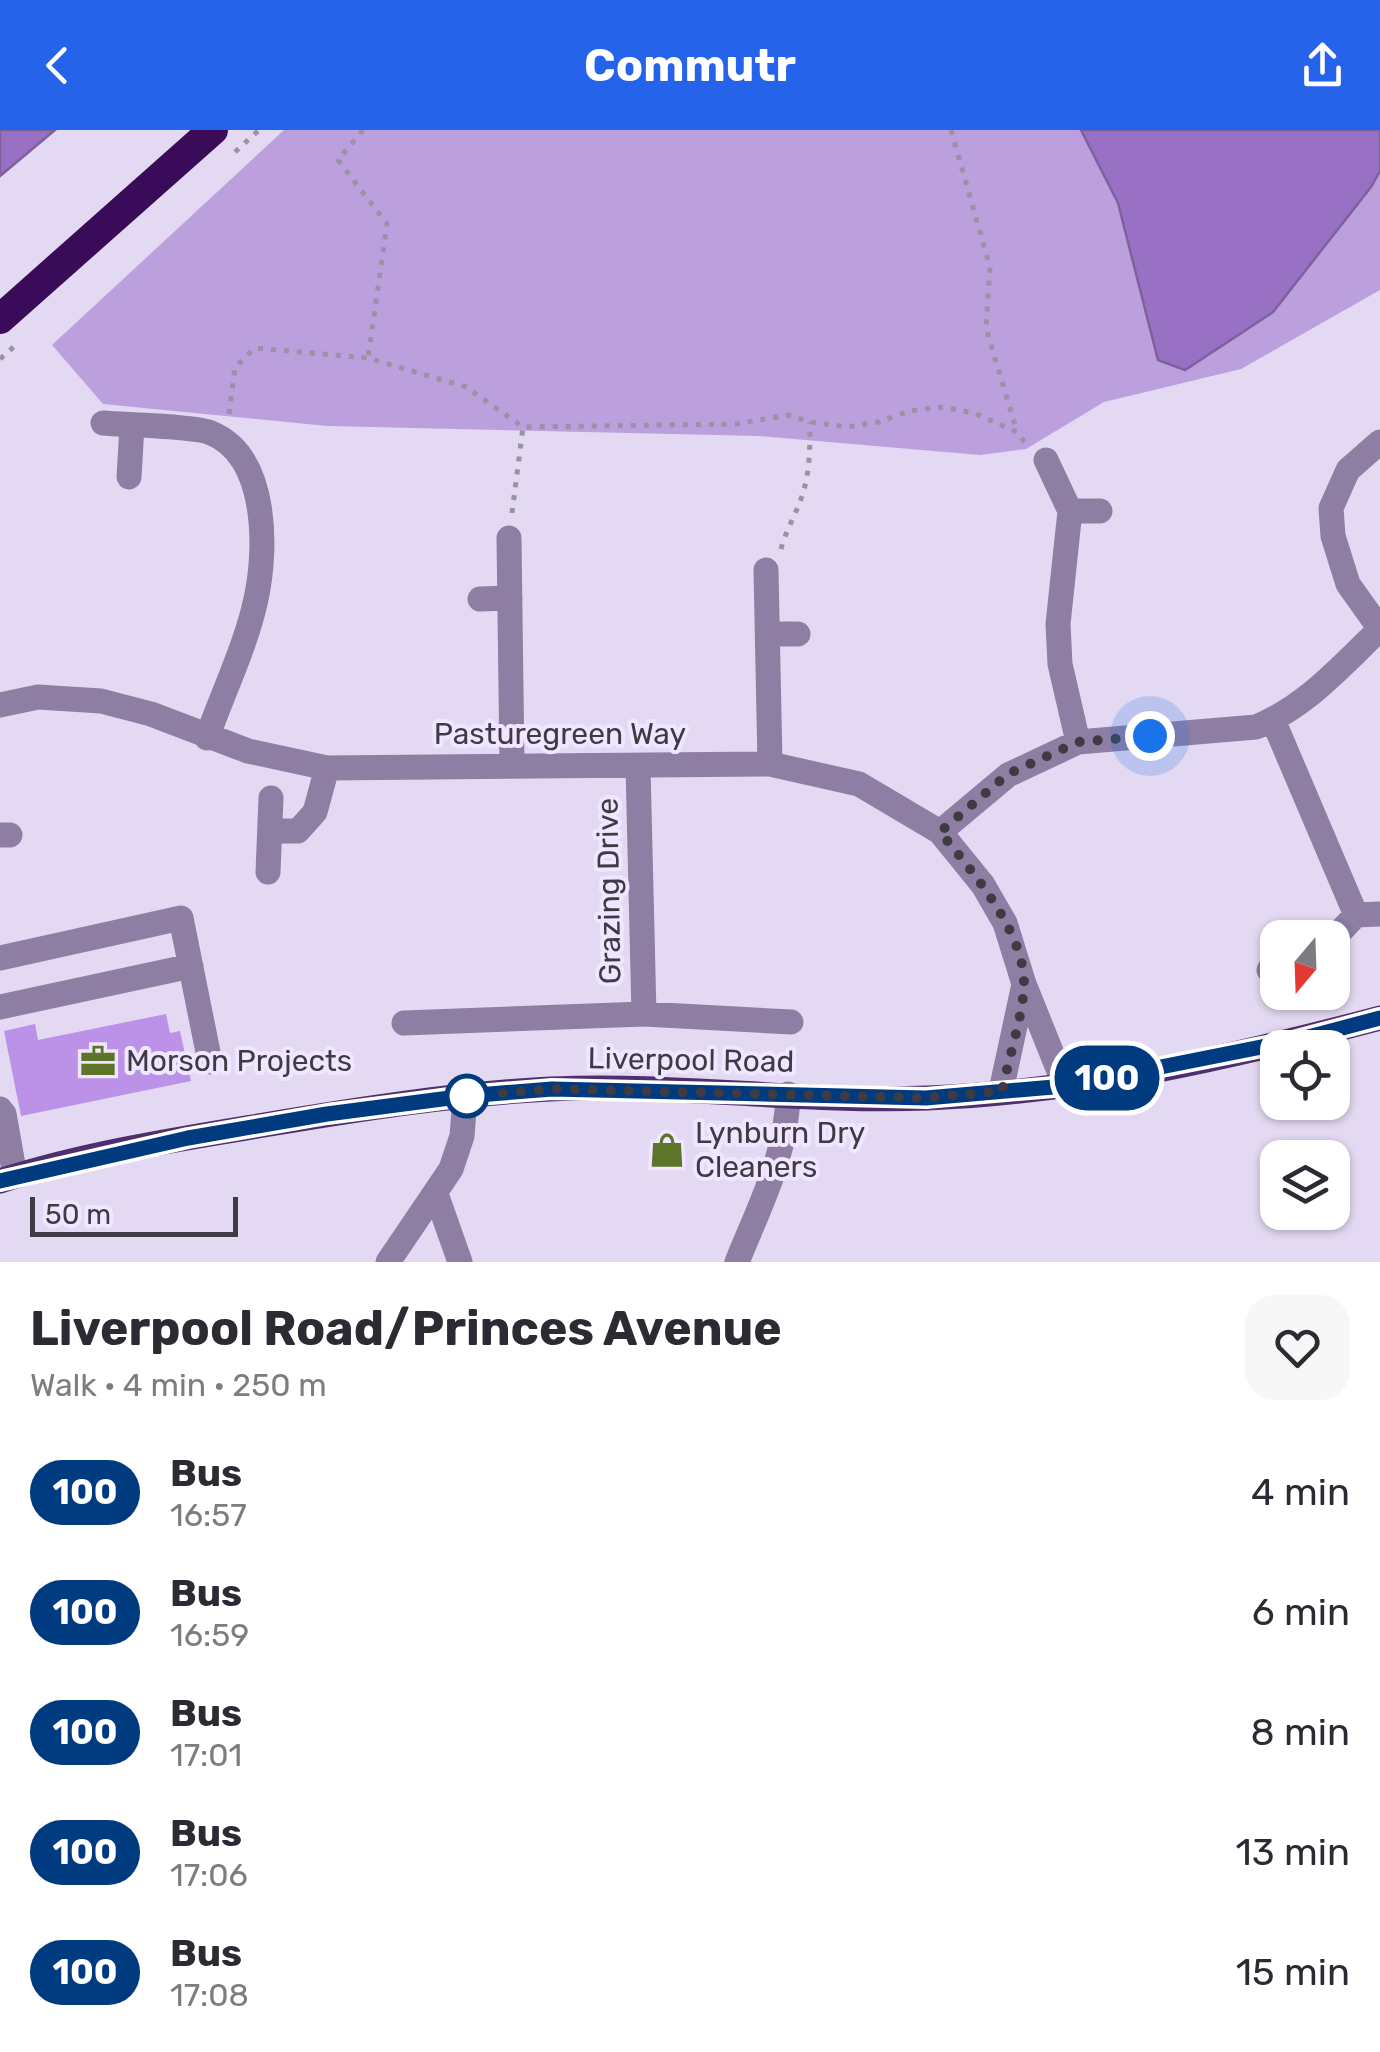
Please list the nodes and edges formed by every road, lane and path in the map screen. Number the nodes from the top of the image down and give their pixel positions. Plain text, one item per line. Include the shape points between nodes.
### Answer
1 (213, 130) edge
2 (364, 130) edge
3 (951, 130) edge
4 (0, 319) edge
5 (368, 358) junction
6 (810, 422) junction
7 (103, 423) dead end
8 (132, 426) junction
9 (524, 427) junction
10 (211, 432) junction
11 (1017, 432) junction
12 (1380, 442) edge
13 (1046, 460) joint
14 (129, 477) dead end
15 (1070, 511) junction
16 (1100, 511) dead end
17 (509, 538) joint
18 (766, 570) joint
19 (510, 598) junction
20 (480, 599) dead end
21 (1380, 629) edge
22 (768, 634) junction
23 (798, 634) dead end
24 (0, 705) edge
25 (1273, 720) junction
26 (207, 738) junction
27 (1078, 742) junction
28 (770, 764) junction
29 (512, 765) junction
30 (638, 767) junction
31 (328, 768) junction
32 (271, 798) dead end
33 (270, 831) junction
34 (940, 832) junction
35 (268, 872) dead end
36 (1368, 914) edge
37 (0, 958) edge
38 (191, 966) junction
39 (1024, 984) junction
40 (0, 1007) edge
41 (644, 1014) junction
42 (1380, 1018) edge
43 (791, 1022) dead end
44 (404, 1024) dead end
45 (210, 1062) dead end
46 (1065, 1086) junction
47 (1002, 1091) junction
48 (788, 1094) junction
49 (465, 1096) junction
50 (0, 1109) edge
51 (8, 1178) edge
52 (436, 1194) junction
53 (388, 1262) edge
54 (460, 1262) edge
55 (737, 1262) edge

1 - 4 highway
2 - 5 path via 338,160 387,224
3 - 11 path via 990,266 986,328
5 - 9 path via 466,387
5 - 10 path via 256,348 235,367 228,416
6 - 9 path via 788,415 736,424
6 - 11 path via 846,428 943,407
6 - 18 path via 802,496 778,559
7 - 8 street
8 - 10 street
8 - 14 street
9 - 17 path
10 - 26 street via 246,448 262,562 256,603
11 - 13 path
12 - 21 street via 1348,470 1331,508 1348,584
13 - 15 street
15 - 16 street
15 - 27 street via 1058,624
17 - 19 street
18 - 22 street
19 - 20 street
19 - 29 street
21 - 25 street via 1307,699
22 - 23 street
22 - 28 street
24 - 26 street, Pasturegreen Way via 38,697 101,701
25 - 27 street via 1256,727
25 - 36 street
26 - 31 street, Pasturegreen Way
27 - 34 street via 1008,774
28 - 30 street, Pasturegreen Way
28 - 34 street, Pasturegreen Way via 859,784
29 - 30 street, Pasturegreen Way
29 - 31 street, Pasturegreen Way
30 - 41 street, Grazing Drive
31 - 33 street via 314,812 298,831
32 - 33 street
33 - 35 street
34 - 39 street, Pasturegreen Way via 1005,922
37 - 38 street via 181,918
38 - 40 street
38 - 45 street
39 - 46 street, Pasturegreen Way
39 - 47 street, Pasturegreen Way
41 - 43 street, Grazing Drive
41 - 44 street, Grazing Drive
42 - 46 main road, Liverpool Road
46 - 47 main road, Liverpool Road
47 - 48 main road, Liverpool Road via 926,1098
48 - 49 main road, Liverpool Road via 552,1089
48 - 55 street via 783,1148
49 - 51 main road, Liverpool Road via 188,1138
49 - 52 street via 458,1152
50 - 51 street
52 - 53 street
52 - 54 street

